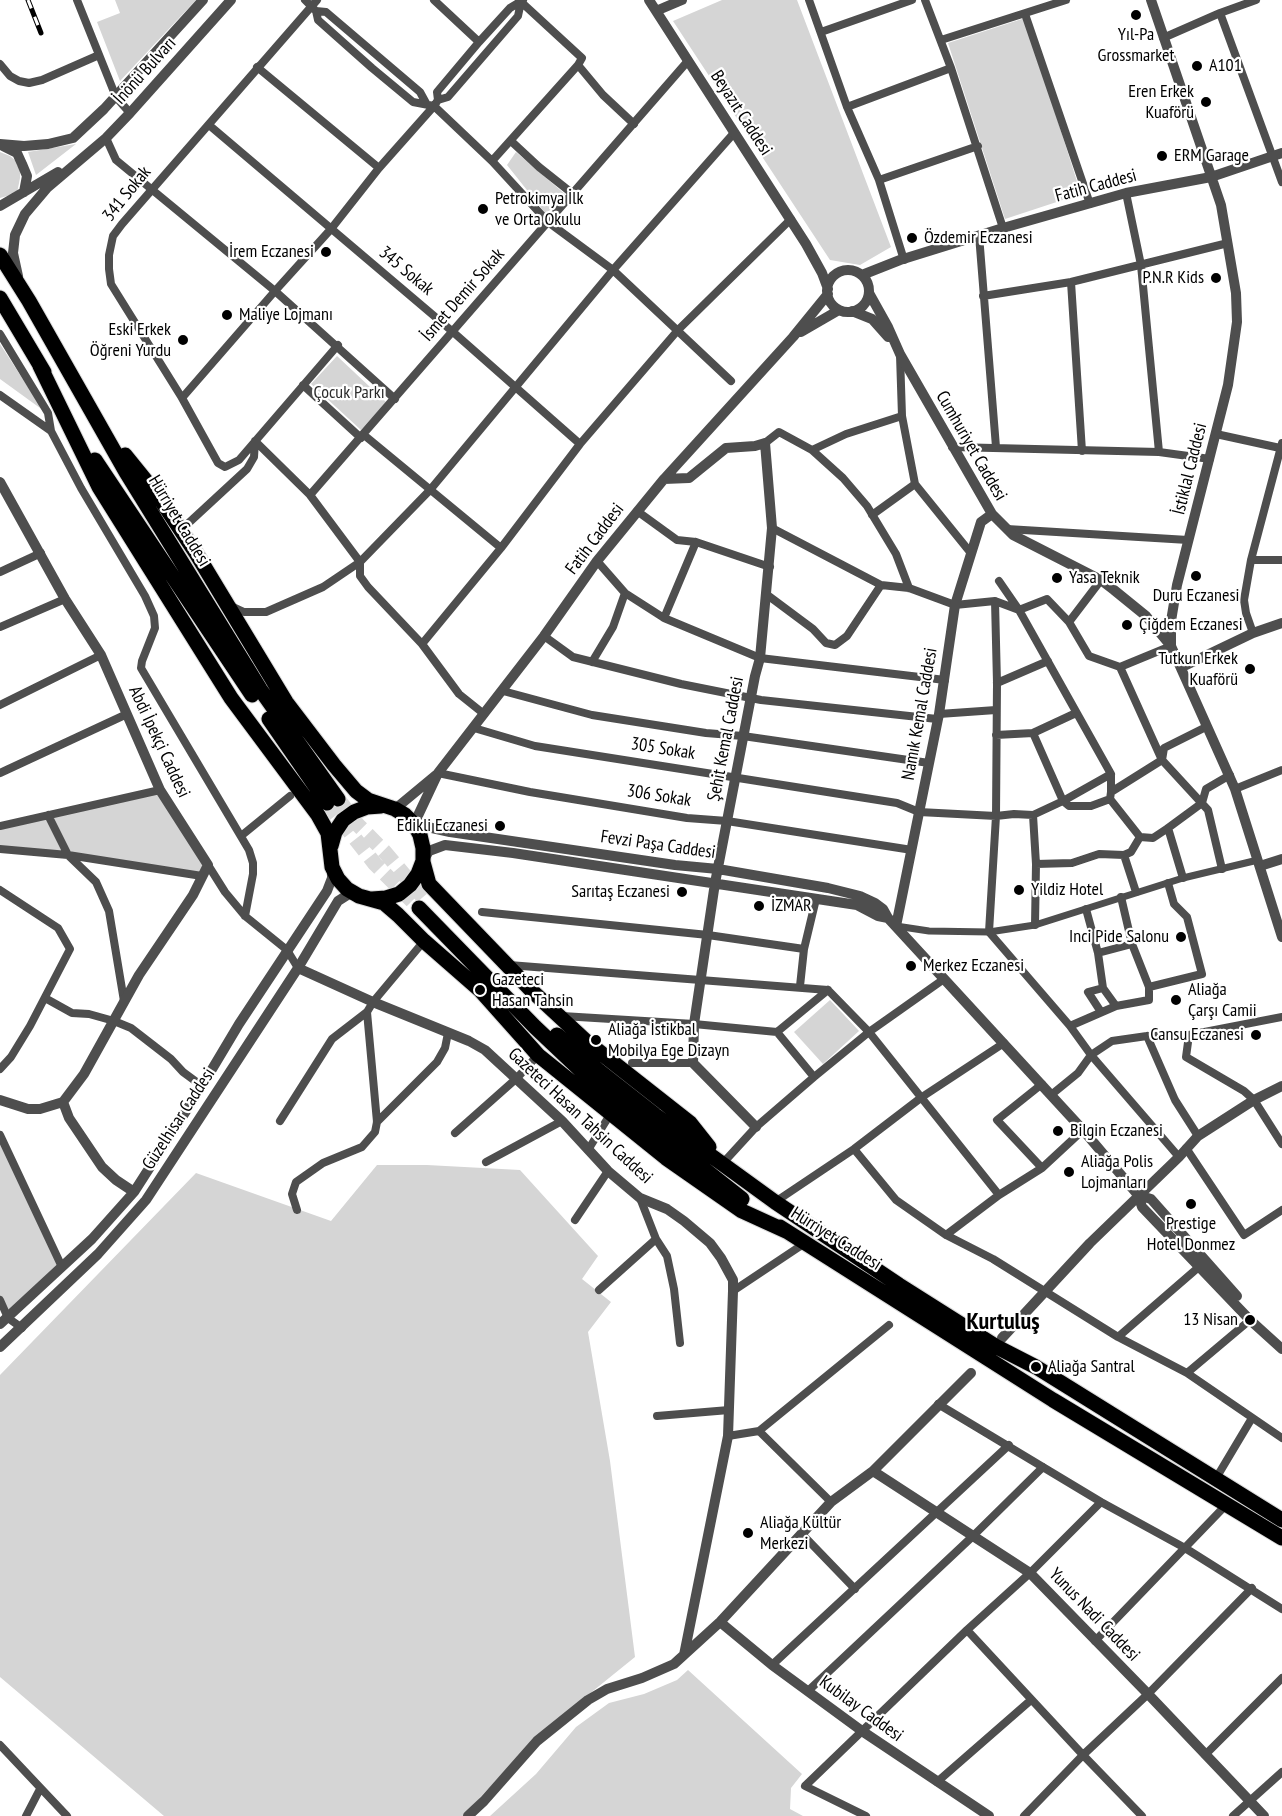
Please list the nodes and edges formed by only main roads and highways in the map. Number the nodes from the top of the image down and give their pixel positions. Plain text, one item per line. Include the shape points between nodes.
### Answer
1 (0, 255) edge
2 (0, 298) edge
3 (40, 366) junction
4 (97, 420) junction
5 (388, 808) junction
6 (331, 846) junction
7 (423, 861) junction
8 (365, 897) junction
9 (723, 1163) junction
10 (788, 1232) junction
11 (1282, 1521) edge
12 (1282, 1538) edge

1 - 4 highway, Hürriyet Caddesi
2 - 3 highway, Hürriyet Caddesi
3 - 4 highway, Hürriyet Caddesi via 110,483 332,801
3 - 6 highway via 99,487 231,698 318,815
4 - 5 highway via 159,497 286,702 356,792
5 - 6 highway via 367,807 354,812 343,820
5 - 7 highway via 414,824 420,835
6 - 8 highway via 332,867 343,884
7 - 8 highway via 410,885 399,894
7 - 9 highway via 429,884 507,965 587,1042 690,1124
8 - 10 highway via 384,903 398,915 480,990 538,1054 666,1158 742,1210
9 - 10 highway, Hürriyet Caddesi via 636,1100 555,1032 423,905 535,1027 591,1080
9 - 11 highway, Hürriyet Caddesi via 928,1303
10 - 12 highway, Hürriyet Caddesi via 1053,1400

